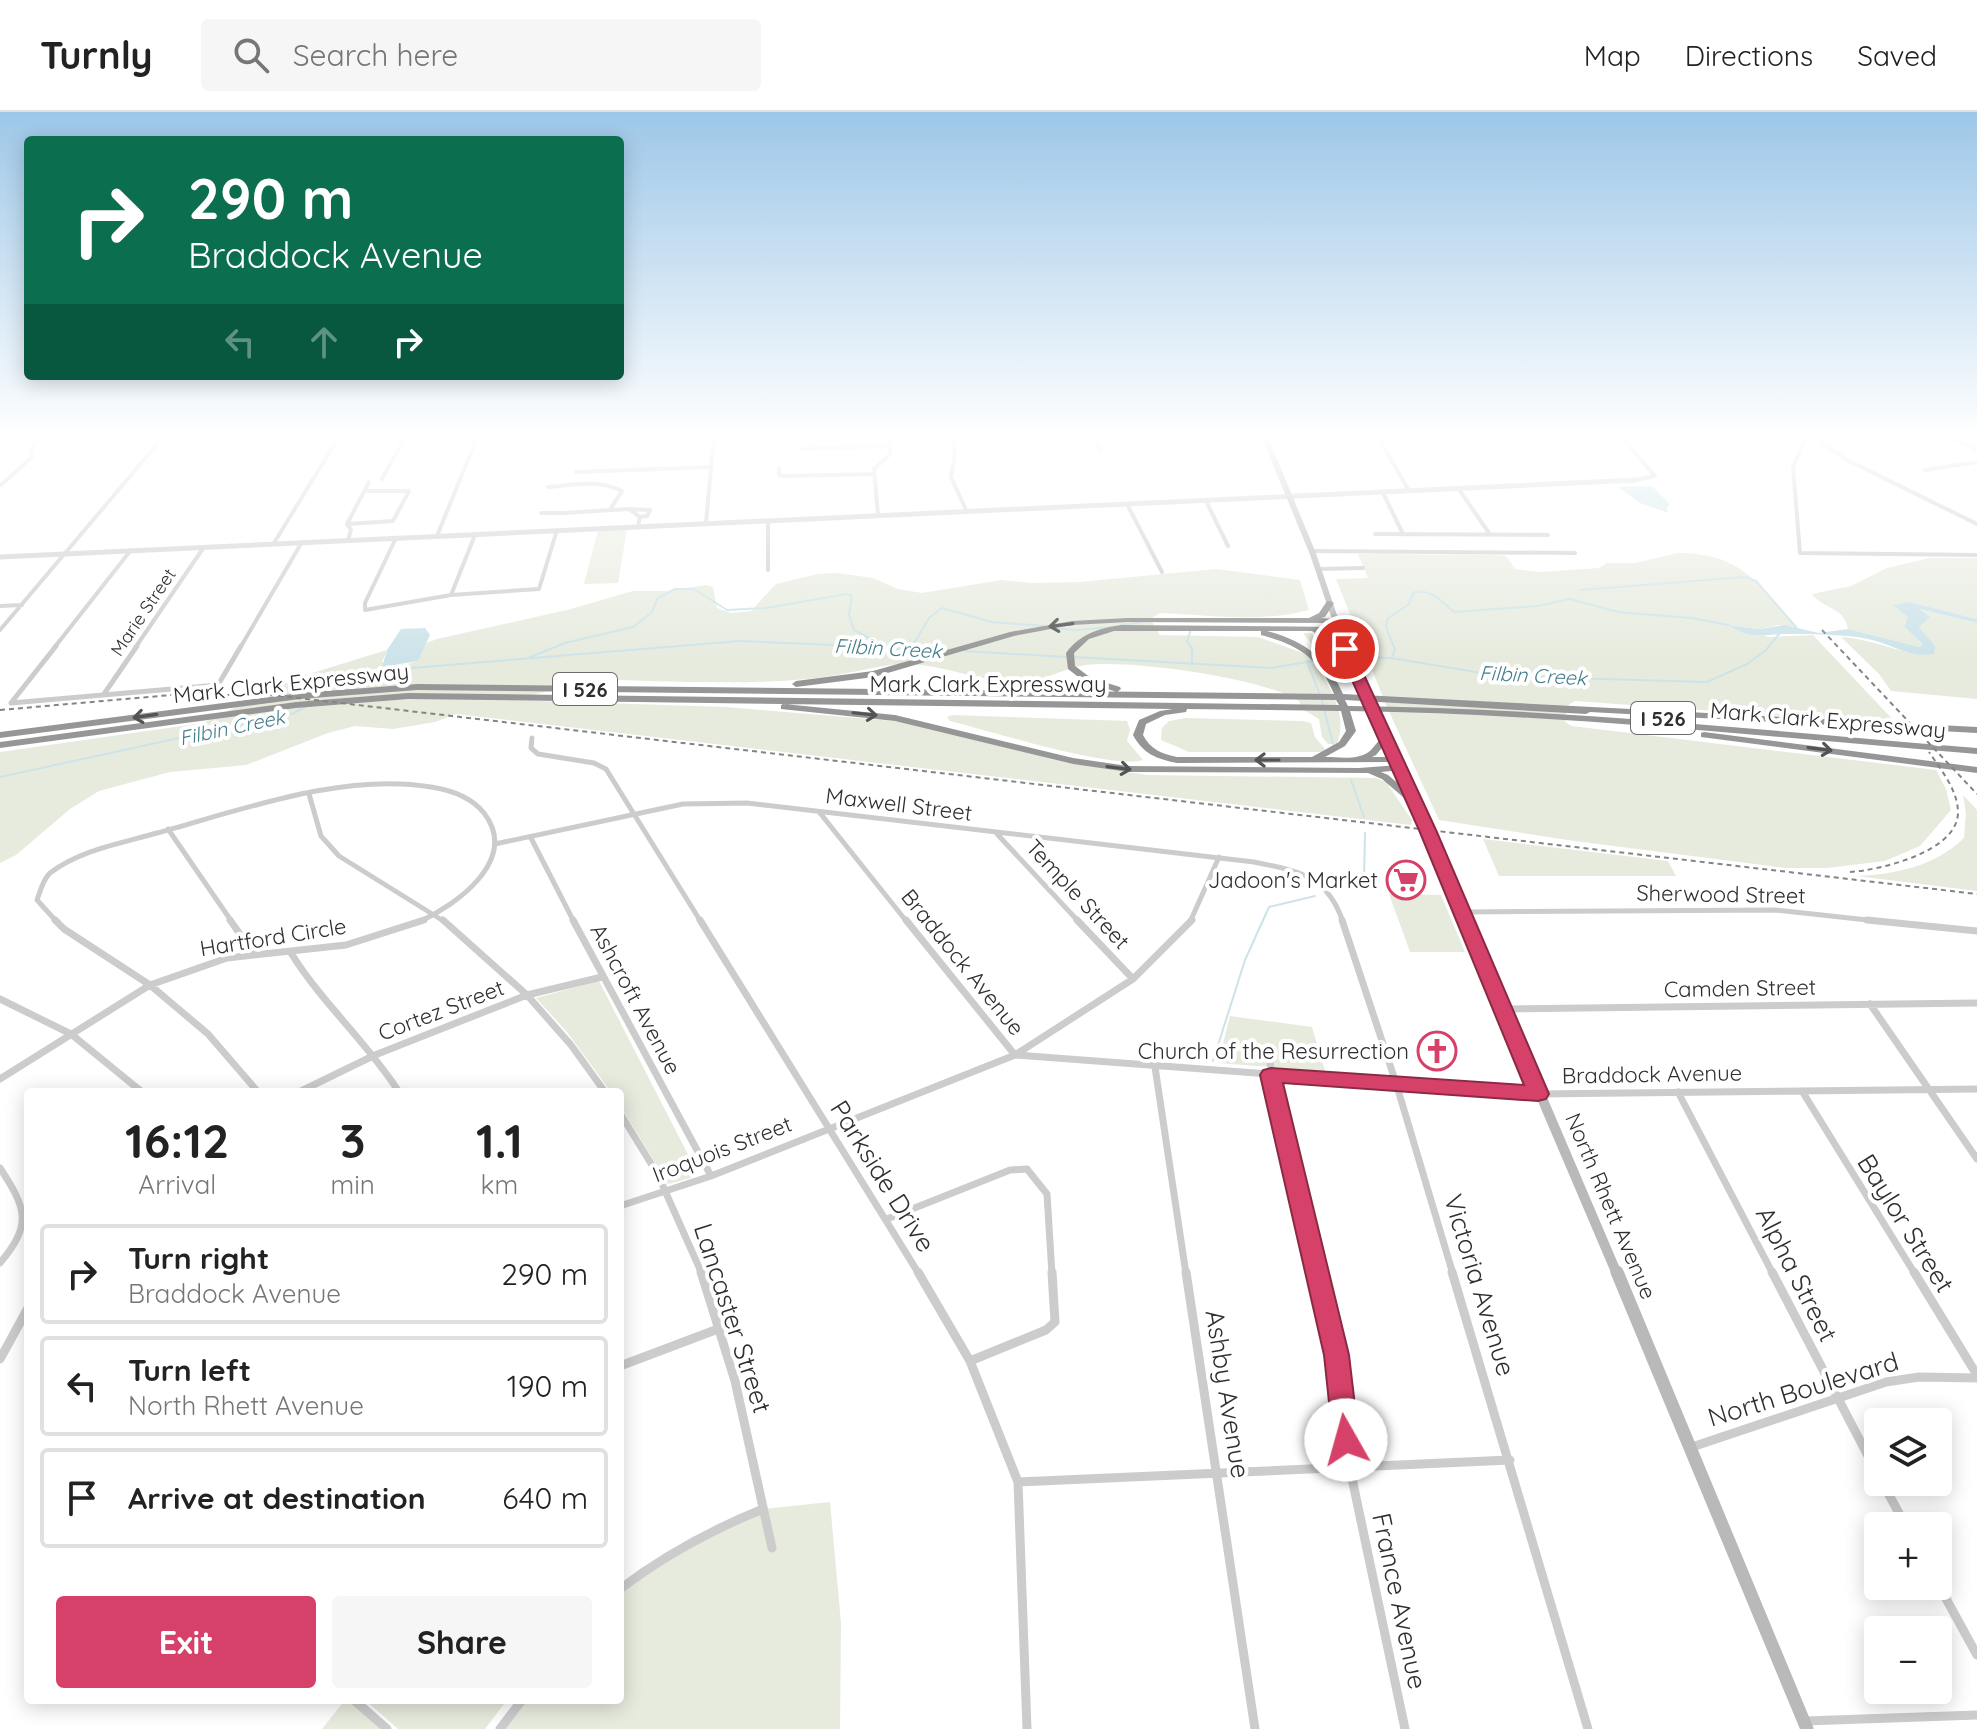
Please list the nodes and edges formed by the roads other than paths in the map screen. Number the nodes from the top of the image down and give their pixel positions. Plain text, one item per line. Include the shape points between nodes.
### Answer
1 (101, 510) edge
2 (294, 510) edge
3 (354, 510) edge
4 (399, 510) edge
5 (447, 510) edge
6 (597, 510) edge
7 (631, 510) edge
8 (650, 510) edge
9 (707, 510) edge
10 (878, 510) edge
11 (998, 510) edge
12 (1130, 510) edge
13 (1211, 510) edge
14 (1294, 510) edge
15 (1392, 510) edge
16 (1473, 510) edge
17 (1797, 510) edge
18 (1950, 510) edge
19 (967, 512) joint
20 (541, 513) dead end
21 (878, 515) junction
22 (640, 517) junction
23 (768, 521) junction
24 (706, 523) junction
25 (347, 524) junction
26 (1977, 524) edge
27 (638, 526) junction
28 (557, 530) junction
29 (1489, 533) junction
30 (1375, 534) dead end
31 (1403, 534) junction
32 (475, 535) junction
33 (1548, 535) dead end
34 (437, 536) junction
35 (396, 538) junction
36 (348, 540) junction
37 (302, 542) junction
38 (274, 543) junction
39 (1228, 546) dead end
40 (204, 547) junction
41 (131, 550) junction
42 (1311, 551) junction
43 (1575, 553) dead end
44 (64, 554) junction
45 (1977, 555) edge
46 (0, 557) edge
47 (1363, 568) dead end
48 (1318, 569) junction
49 (768, 570) dead end
50 (1162, 572) dead end
51 (451, 595) junction
52 (1330, 603) junction
53 (22, 605) junction
54 (0, 606) edge
55 (1167, 624) junction
56 (1302, 625) junction
57 (1337, 625) junction
58 (1228, 628) junction
59 (0, 630) edge
60 (1345, 649) junction
61 (627, 689) junction
62 (104, 694) junction
63 (1173, 695) junction
64 (648, 700) junction
65 (1340, 707) junction
66 (1534, 707) junction
67 (1576, 718) junction
68 (1977, 730) edge
69 (0, 735) edge
70 (532, 738) dead end
71 (1385, 738) junction
72 (1977, 744) edge
73 (0, 745) edge
74 (1977, 751) edge
75 (1302, 760) junction
76 (1397, 764) junction
77 (1360, 765) junction
78 (1228, 766) junction
79 (1977, 770) edge
80 (309, 794) junction
81 (1414, 801) junction
82 (820, 813) junction
83 (634, 814) junction
84 (168, 829) junction
85 (997, 834) junction
86 (531, 838) junction
87 (495, 844) junction
88 (1219, 857) junction
89 (1301, 872) joint
90 (1463, 912) junction
91 (436, 913) junction
92 (1977, 931) edge
93 (291, 953) junction
94 (254, 954) junction
95 (602, 977) junction
96 (1133, 979) junction
97 (150, 985) junction
98 (527, 995) junction
99 (0, 999) edge
100 (1977, 1003) edge
101 (1870, 1004) junction
102 (1504, 1009) junction
103 (71, 1034) junction
104 (375, 1055) junction
105 (1015, 1055) junction
106 (1269, 1059) dead end
107 (1155, 1067) junction
108 (1271, 1075) junction
109 (0, 1079) edge
110 (1396, 1083) junction
111 (137, 1088) edge
112 (255, 1088) edge
113 (307, 1088) edge
114 (396, 1088) edge
115 (602, 1088) edge
116 (1977, 1089) edge
117 (1928, 1090) junction
118 (1802, 1091) junction
119 (1678, 1092) junction
120 (1538, 1094) junction
121 (624, 1120) edge
122 (829, 1127) junction
123 (1977, 1159) edge
124 (0, 1168) edge
125 (711, 1176) junction
126 (666, 1191) junction
127 (624, 1205) edge
128 (24, 1212) edge
129 (887, 1219) junction
130 (24, 1228) edge
131 (0, 1263) edge
132 (24, 1314) edge
133 (718, 1329) junction
134 (0, 1359) edge
135 (970, 1361) junction
136 (624, 1364) edge
137 (1977, 1377) edge
138 (1835, 1397) junction
139 (1691, 1447) junction
140 (1864, 1450) edge
141 (1510, 1460) junction
142 (1350, 1469) junction
143 (1218, 1475) junction
144 (1018, 1482) junction
145 (763, 1509) junction
146 (772, 1548) dead end
147 (624, 1586) edge
148 (1947, 1600) edge
149 (1977, 1655) edge
150 (359, 1704) edge
151 (519, 1704) edge
152 (1977, 1715) edge
153 (1805, 1725) edge
154 (387, 1729) edge
155 (500, 1729) edge
156 (1027, 1729) edge
157 (1255, 1729) edge
158 (1405, 1729) edge
159 (1588, 1729) edge

1 - 44 street
2 - 38 street
3 - 25 street
4 - 25 street via 393,521
5 - 34 street
6 - 20 street
7 - 22 street
8 - 22 street
9 - 24 street
10 - 21 street
11 - 19 street
12 - 50 street
13 - 39 street
14 - 42 main road, North Rhett Avenue
15 - 31 street
16 - 29 street
17 - 45 street via 1800,553
18 - 26 street
19 - 21 street
21 - 23 street
22 - 27 street
23 - 24 street
23 - 49 street
24 - 27 street
25 - 36 street
27 - 28 street
28 - 32 street
28 - 51 street via 539,589
29 - 31 street
29 - 33 street
30 - 31 street
32 - 34 street
32 - 51 street
34 - 35 street
35 - 36 street
35 - 51 street via 365,610
36 - 37 street
37 - 38 street
37 - 62 street via 218,685
38 - 40 street
40 - 41 street
40 - 62 street, Marie Street
41 - 44 street
41 - 62 street via 11,703
42 - 43 street
42 - 48 main road, North Rhett Avenue
44 - 46 street
44 - 53 street
47 - 48 street
48 - 52 main road, North Rhett Avenue
52 - 56 highway via 1322,615
52 - 57 main road, North Rhett Avenue
53 - 54 street
53 - 59 street
55 - 56 highway
55 - 58 highway
55 -> 61 highway via 1086,622 1028,630 834,681
55 - 63 highway via 1092,634 1075,645 1069,662 1080,675 1105,687
56 - 57 highway
56 - 58 highway
56 - 60 highway
57 - 60 main road, North Rhett Avenue
58 - 75 highway via 1281,637 1325,664 1351,731 1335,749
60 - 71 main road, North Rhett Avenue
61 - 63 highway, Mark Clark Expressway / I 526
61 -> 69 highway, Mark Clark Expressway / I 526 via 417,687 345,692
63 - 66 highway, Mark Clark Expressway / I 526
64 - 65 highway, Mark Clark Expressway / I 526
64 - 73 highway, Mark Clark Expressway / I 526 via 408,696 335,701
64 -> 78 highway via 880,716 1090,764 1152,772
65 - 67 highway, Mark Clark Expressway / I 526
65 - 78 highway via 1177,711 1154,715 1139,726 1142,743 1162,757
66 - 68 highway
66 - 72 highway, Mark Clark Expressway / I 526
67 - 74 highway, Mark Clark Expressway / I 526
67 -> 79 highway
70 - 83 street, Parkside Drive via 531,748 538,754 606,769
71 - 76 main road, North Rhett Avenue
71 - 77 highway
75 - 77 highway
75 -> 78 highway
76 - 77 highway
76 - 81 main road, North Rhett Avenue
77 - 78 highway
77 - 81 highway
80 - 84 street
80 - 87 street via 388,784 442,789 472,801 491,823
80 - 91 street via 321,836 339,856
81 - 90 main road, North Rhett Avenue
82 - 83 street, Maxwell Street via 720,802
82 - 85 street, Maxwell Street
82 - 105 street, Braddock Avenue
83 - 86 street, Maxwell Street
83 - 122 street, Parkside Drive
84 - 94 street
84 - 97 street via 64,863 47,875 37,900 64,929
85 - 88 street, Maxwell Street
85 - 96 street, Temple Street
86 - 87 street, Maxwell Street
86 - 95 street, Ashcroft Avenue
87 - 91 street, Hartford Circle via 472,887
88 - 89 street, Maxwell Street
88 - 96 street via 1192,919
89 - 110 street, Victoria Avenue via 1322,885 1337,904
90 - 92 street, Sherwood Street via 1776,910
90 - 102 main road, North Rhett Avenue
91 - 93 street, Hartford Circle via 376,938
91 - 98 street
93 - 94 street, Hartford Circle
93 - 104 street via 303,974
94 - 97 street, Hartford Circle via 198,966
95 - 98 street, Cortez Street
95 - 125 street, Ashcroft Avenue
96 - 105 street
97 - 103 street, Hartford Circle
97 - 112 street via 194,1019
98 - 104 street, Cortez Street
98 - 115 street
99 - 103 street
100 - 101 street, Camden Street
101 - 102 street, Camden Street
101 - 117 street
102 - 120 main road, North Rhett Avenue
103 - 109 street, Hartford Circle
103 - 111 street
104 - 113 street, Cortez Street
104 - 114 street
105 - 107 street, Braddock Avenue
105 - 122 street, Iroquois Street
106 - 108 street, France Avenue
107 - 108 street, Braddock Avenue
107 - 143 street, Ashby Avenue
108 - 110 street, Braddock Avenue
108 - 142 street, France Avenue via 1337,1355
110 - 120 street, Braddock Avenue
110 - 141 street, Victoria Avenue
116 - 117 street, Braddock Avenue
117 - 118 street, Braddock Avenue
117 - 123 street
118 - 119 street, Braddock Avenue
118 - 137 street, Baylor Street
119 - 120 street, Braddock Avenue
119 - 138 street, Alpha Street
120 - 139 main road, North Rhett Avenue
121 - 126 street, Lancaster Street
122 - 125 street, Iroquois Street
122 - 129 street, Parkside Drive
124 - 128 street
125 - 126 street, Iroquois Street
126 - 127 street, Iroquois Street
126 - 133 street, Lancaster Street
129 - 135 street, Parkside Drive
129 - 135 street via 1010,1170 1027,1169 1047,1194 1055,1322
130 - 131 street
132 - 134 street
133 - 136 street
133 - 145 street, Lancaster Street
135 - 144 street, Parkside Drive
137 - 138 street, North Boulevard via 1919,1377
138 - 139 street, North Boulevard
138 - 140 street, Alpha Street
139 - 153 main road, North Rhett Avenue
141 - 142 street
141 - 159 street, Victoria Avenue
142 - 143 street
142 - 158 street, France Avenue
143 - 144 street
143 - 157 street, Ashby Avenue
144 - 156 street, Parkside Drive
145 - 146 street, Lancaster Street
145 - 147 street via 712,1530
148 - 149 street
150 - 154 street
151 - 155 street
152 - 153 street

